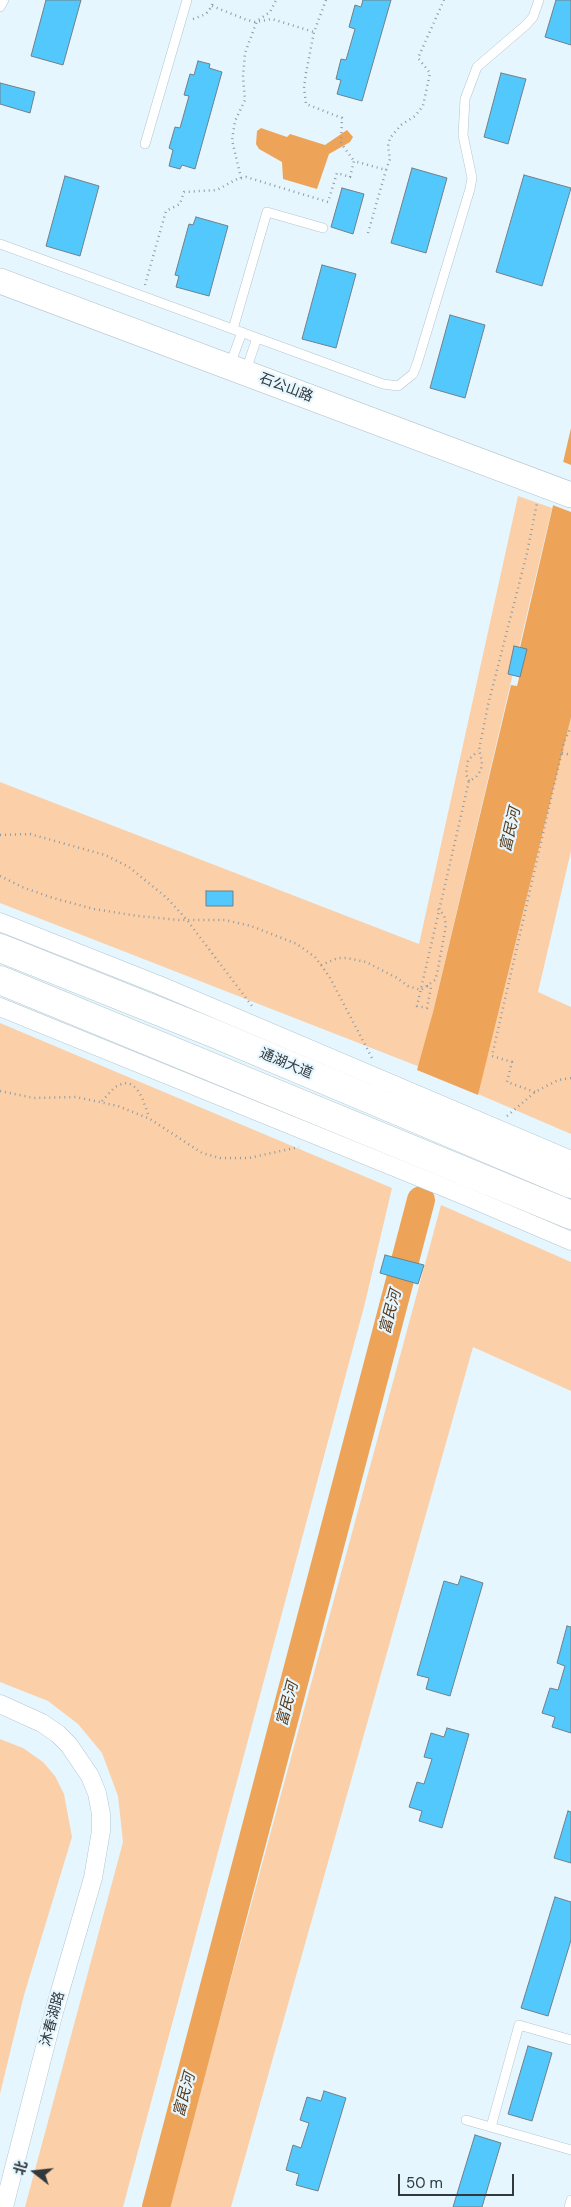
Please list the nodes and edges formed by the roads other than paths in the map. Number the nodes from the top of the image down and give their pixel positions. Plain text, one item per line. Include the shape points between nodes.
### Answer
1 (4, 0) edge
2 (187, 0) edge
3 (539, 0) edge
4 (0, 7) edge
5 (145, 144) dead end
6 (323, 228) dead end
7 (0, 244) edge
8 (0, 281) edge
9 (238, 331) junction
10 (257, 338) junction
11 (237, 370) junction
12 (571, 495) edge
13 (0, 922) edge
14 (0, 948) edge
15 (0, 980) edge
16 (0, 1007) edge
17 (571, 1160) edge
18 (571, 1184) edge
19 (571, 1215) edge
20 (571, 1241) edge
21 (0, 1704) edge
22 (0, 1714) edge
23 (97, 1830) junction
24 (571, 2040) edge
25 (466, 2120) dead end
26 (491, 2127) junction
27 (571, 2150) edge
28 (0, 2188) edge
29 (571, 2200) edge
30 (4, 2207) edge
31 (569, 2207) edge

1 - 4 lane
2 - 5 lane
3 - 10 lane via 533,17 526,25 477,67 464,99 463,136 472,178 470,189 413,374 398,386 383,384
6 - 9 lane via 267,212
7 - 9 lane
8 - 11 street, 石公山路
9 - 10 lane
9 - 11 lane
10 - 11 lane
11 - 12 street, 石公山路
13 - 17 street via 159,985
14 - 18 main road, 通湖大道 via 213,1033
15 - 19 main road
16 - 20 street
21 - 23 street via 42,1723 70,1745 97,1793 101,1814
22 - 23 street via 29,1726 62,1750 83,1781
23 - 28 street, 沐春湖路 via 34,2050
23 - 30 street, 沐春湖路 via 93,1878 54,2012
24 - 26 lane via 519,2025
25 - 26 lane
26 - 27 lane
29 - 31 lane

